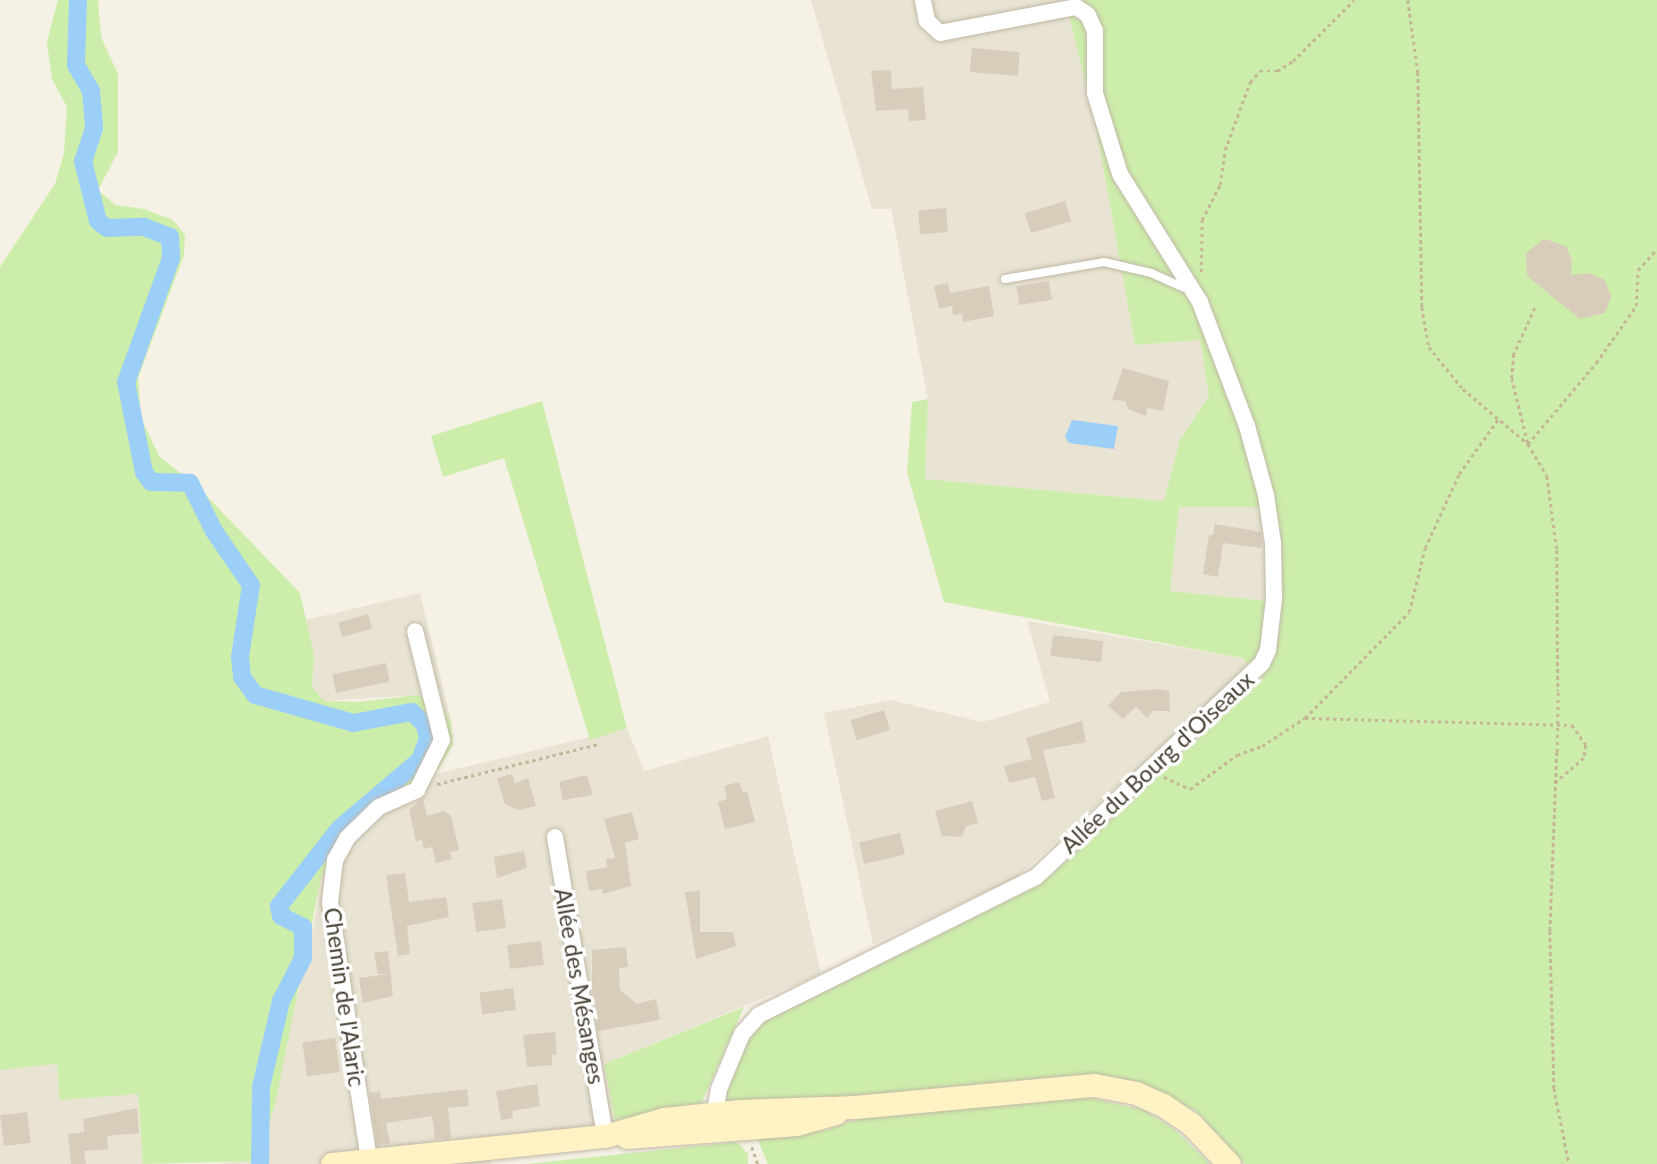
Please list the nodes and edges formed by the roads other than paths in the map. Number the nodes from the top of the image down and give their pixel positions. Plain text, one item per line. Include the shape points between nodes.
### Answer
1 (923, 0) edge
2 (1005, 279) dead end
3 (1200, 302) junction
4 (415, 632) dead end
5 (555, 837) dead end
6 (713, 1123) junction
7 (605, 1136) junction
8 (422, 1159) edge
9 (383, 1160) edge
10 (332, 1164) edge
11 (1229, 1164) edge

1 - 3 street, Allée du Bourg d'Oiseaux via 927,21 940,33 1076,7 1088,15 1096,32 1095,93 1120,174
2 - 3 lane via 1104,262 1179,283
3 - 6 street, Allée du Bourg d'Oiseaux via 1247,426 1266,495 1273,543 1272,622 1262,663 1036,877 758,1015 742,1034 719,1089
4 - 9 street, Chemin de l'Alaric via 442,740 417,790 379,807 348,838 335,860 330,902
5 - 7 street, Allée des Mésanges
6 - 7 street via 664,1119
6 - 11 street via 800,1105 855,1107 1094,1085 1136,1093 1163,1105 1191,1125
7 - 8 street
8 - 9 street
9 - 10 street

